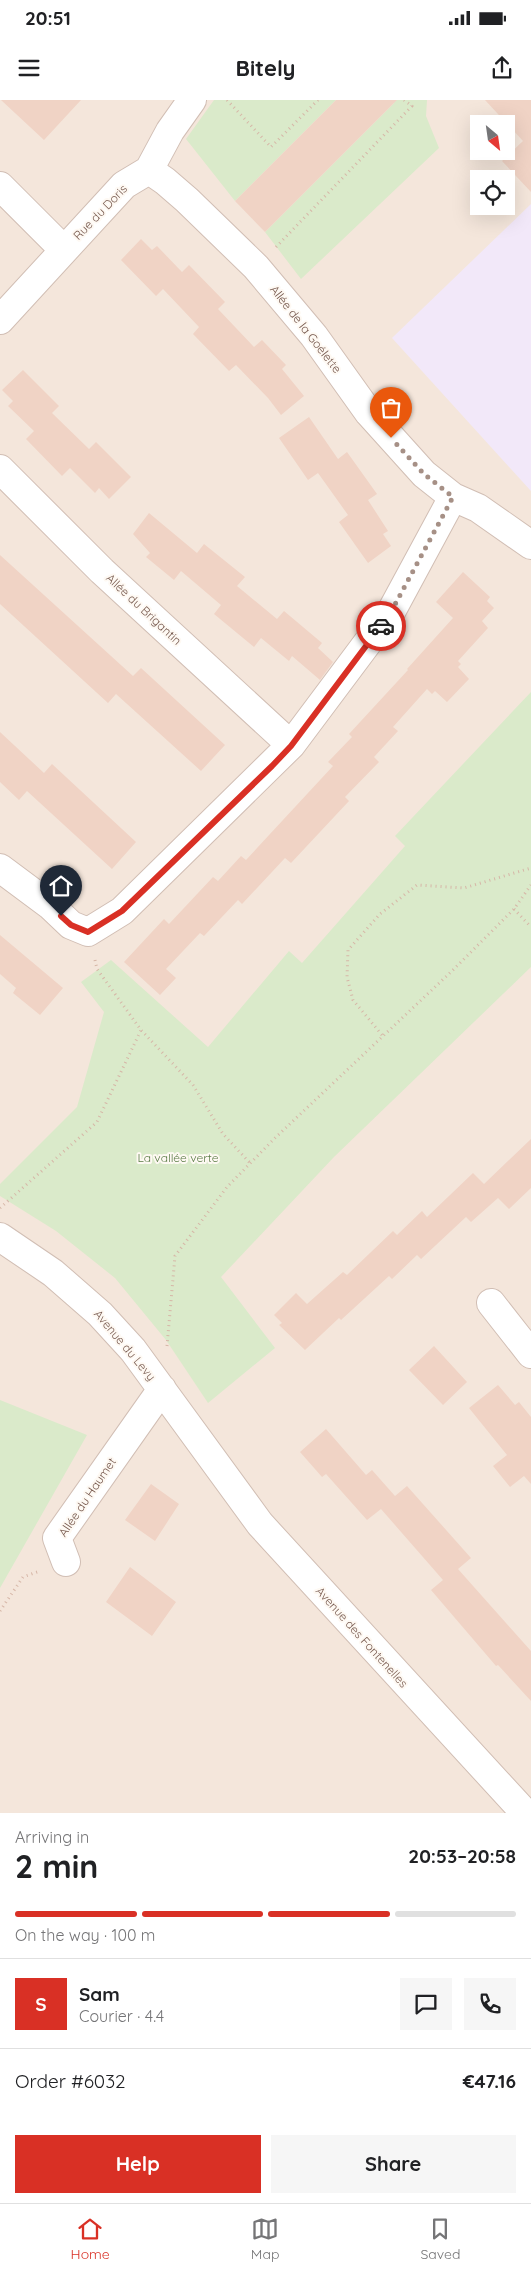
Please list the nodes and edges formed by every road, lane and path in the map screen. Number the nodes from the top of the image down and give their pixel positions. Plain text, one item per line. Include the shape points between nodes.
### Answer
1 (192, 100) edge
2 (227, 100) edge
3 (318, 100) edge
4 (404, 100) edge
5 (149, 170) junction
6 (0, 186) edge
7 (63, 249) junction
8 (256, 267) junction
9 (0, 320) edge
10 (0, 469) edge
11 (453, 497) junction
12 (531, 545) edge
13 (291, 746) junction
14 (0, 868) edge
15 (531, 868) edge
16 (531, 885) edge
17 (514, 909) junction
18 (531, 927) edge
19 (88, 932) junction
20 (141, 1030) junction
21 (382, 1035) junction
22 (250, 1163) junction
23 (0, 1208) edge
24 (0, 1237) edge
25 (492, 1303) dead end
26 (531, 1354) edge
27 (162, 1389) junction
28 (208, 1454) joint
29 (66, 1562) joint
30 (0, 1611) edge
31 (524, 1813) edge

1 - 5 street via 170,131
2 - 3 path via 271,147
4 - 8 path via 412,106
5 - 7 street, Rue du Doris via 124,185
5 - 8 street, Allée de la Goélette via 193,205
6 - 7 street
7 - 9 street, Rue du Doris
8 - 11 street, Allée de la Goélette via 314,336 369,413 424,474
10 - 13 street, Allée du Brigantin via 102,571
11 - 12 street, Allée de la Goélette via 478,508
11 - 13 street via 392,610
13 - 19 street via 122,911
14 - 19 street via 71,925
15 - 21 path via 464,888 417,885 380,914 348,950 347,977 352,1000
16 - 17 path
17 - 18 path
17 - 21 path
19 - 20 path via 97,968
20 - 22 path via 193,1085 223,1134
20 - 23 path via 97,1122
21 - 22 path
22 - 27 path via 227,1187 175,1256
24 - 27 street, Avenue du Levy via 53,1274 100,1314
25 - 26 street
27 - 28 street, Avenue du Levy
27 - 29 street, Allée du Haumet via 57,1538
28 - 31 street, Avenue des Fontenelles via 260,1524
29 - 30 path via 23,1577

